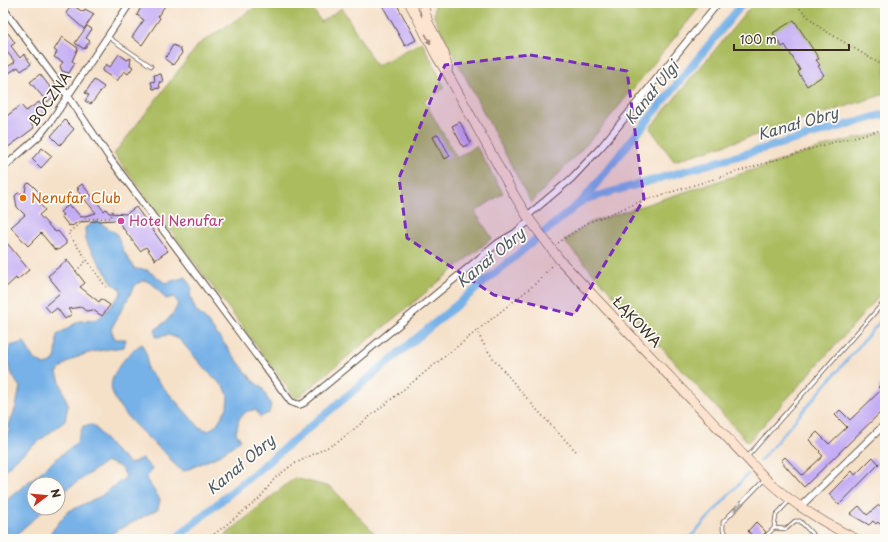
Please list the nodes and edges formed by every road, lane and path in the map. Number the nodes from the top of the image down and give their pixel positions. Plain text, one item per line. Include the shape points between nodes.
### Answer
1 (130, 3) edge
2 (410, 3) edge
3 (423, 3) edge
4 (718, 3) edge
5 (794, 3) edge
6 (3, 8) edge
7 (107, 37) junction
8 (151, 66) dead end
9 (885, 67) edge
10 (450, 78) junction
11 (68, 96) junction
12 (885, 129) edge
13 (3, 168) edge
14 (113, 208) dead end
15 (530, 219) junction
16 (551, 248) junction
17 (560, 259) junction
18 (87, 260) junction
19 (76, 272) dead end
20 (106, 287) dead end
21 (885, 301) edge
22 (477, 330) junction
23 (885, 424) edge
24 (578, 452) dead end
25 (745, 458) junction
26 (766, 479) junction
27 (790, 500) junction
28 (801, 506) junction
29 (774, 528) junction
30 (885, 536) edge
31 (208, 539) edge
32 (731, 539) edge
33 (763, 539) edge
34 (816, 539) edge
35 (856, 539) edge
36 (882, 539) edge

1 - 7 street, BOCZNA
2 - 3 street via 417,6
2 -> 10 street, ŁĄKOWA
3 - 10 street, ŁĄKOWA via 428,22 444,53
4 - 15 street via 602,146
5 - 9 path via 819,27
6 - 11 street
7 - 8 lane
7 - 11 street, BOCZNA
10 - 15 street, ŁĄKOWA via 513,194
11 - 13 street, BOCZNA via 39,136
11 - 15 street via 112,160 291,402 299,405 498,243 516,233
12 - 16 path via 834,142 639,202 587,223
14 - 18 path via 111,218 85,219 68,233
15 - 16 street, ŁĄKOWA
16 - 17 street, ŁĄKOWA
17 - 22 path via 534,285
17 - 25 street, ŁĄKOWA
18 - 19 path
18 - 20 path
21 - 25 lane
22 - 24 path via 481,341 498,364 550,425
22 - 31 path via 338,442 292,465 275,478 259,499
23 - 28 street
25 - 26 street, ŁĄKOWA
26 - 27 street, ŁĄKOWA
26 -> 32 lane via 723,522 723,530
27 - 28 street, ŁĄKOWA
27 - 29 lane via 776,515
28 - 35 street, ŁĄKOWA
29 - 33 lane
29 - 34 lane via 786,529 795,521 800,521
30 - 36 street

